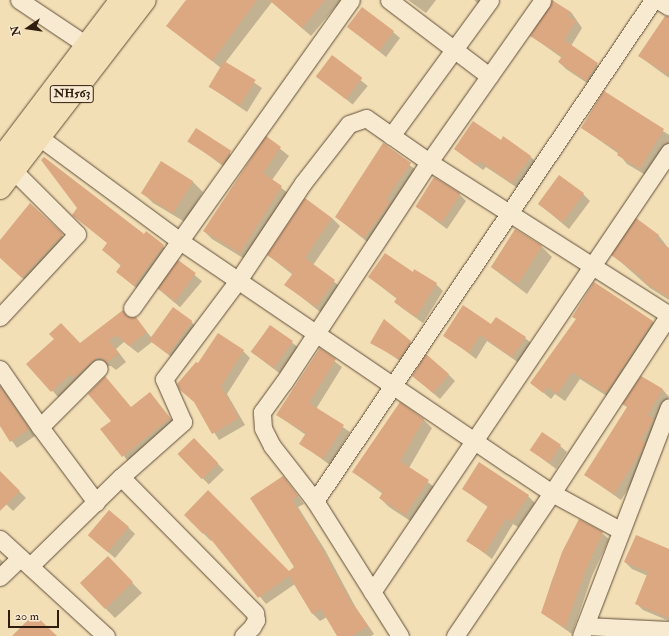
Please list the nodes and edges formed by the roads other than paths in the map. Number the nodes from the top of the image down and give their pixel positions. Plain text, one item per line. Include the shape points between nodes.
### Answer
1 (19, 0) edge
2 (121, 0) edge
3 (145, 0) edge
4 (351, 0) edge
5 (389, 0) edge
6 (490, 0) edge
7 (653, 0) edge
8 (658, 0) edge
9 (542, 1) dead end
10 (669, 7) edge
11 (453, 48) junction
12 (94, 50) junction
13 (489, 76) junction
14 (391, 136) junction
15 (39, 137) junction
16 (669, 152) edge
17 (430, 162) junction
18 (7, 165) edge
19 (0, 188) edge
20 (507, 214) junction
21 (180, 241) junction
22 (591, 267) junction
23 (239, 279) junction
24 (132, 308) dead end
25 (669, 315) edge
26 (0, 317) edge
27 (317, 333) junction
28 (99, 368) dead end
29 (0, 370) edge
30 (393, 385) junction
31 (669, 407) edge
32 (40, 427) junction
33 (663, 436) edge
34 (474, 439) junction
35 (121, 477) junction
36 (552, 493) junction
37 (96, 502) junction
38 (315, 502) junction
39 (620, 530) junction
40 (0, 539) edge
41 (25, 562) junction
42 (0, 577) edge
43 (372, 592) junction
44 (669, 630) edge
45 (583, 631) edge
46 (634, 632) edge
47 (106, 636) edge
48 (243, 636) edge
49 (400, 636) edge
50 (455, 636) edge

1 - 12 street
2 - 12 highway, NH563
3 - 12 highway, NH563
4 - 21 street
5 - 11 street
6 - 11 street
7 - 20 street
8 - 10 street
9 - 13 street
11 - 13 street
11 - 14 street
12 - 15 highway, NH563
12 - 18 highway, NH563
13 - 17 street
14 - 17 street
14 - 23 street via 366,118 349,124 303,183
15 - 18 highway, NH563
15 - 21 street
16 - 22 street
17 - 20 street
17 - 27 street
18 - 19 highway, NH563
18 - 26 street via 77,234
20 - 22 street
20 - 30 street
21 - 23 street
21 - 24 street
22 - 25 street
22 - 34 street
23 - 27 street
23 - 35 street via 164,379 183,422
25 - 36 street
27 - 30 street
27 - 38 street via 262,412 263,428 272,446
28 - 32 street
29 - 32 street
30 - 34 street
30 - 38 street
31 - 33 street
32 - 37 street
33 - 39 street
34 - 36 street
34 - 43 street
35 - 37 street
35 - 48 street via 255,613 256,620
36 - 39 street
36 - 50 street
37 - 41 street
38 - 43 street
39 - 45 street
40 - 41 street
41 - 42 street
41 - 47 street
43 - 49 street
44 - 46 street
45 - 46 street

